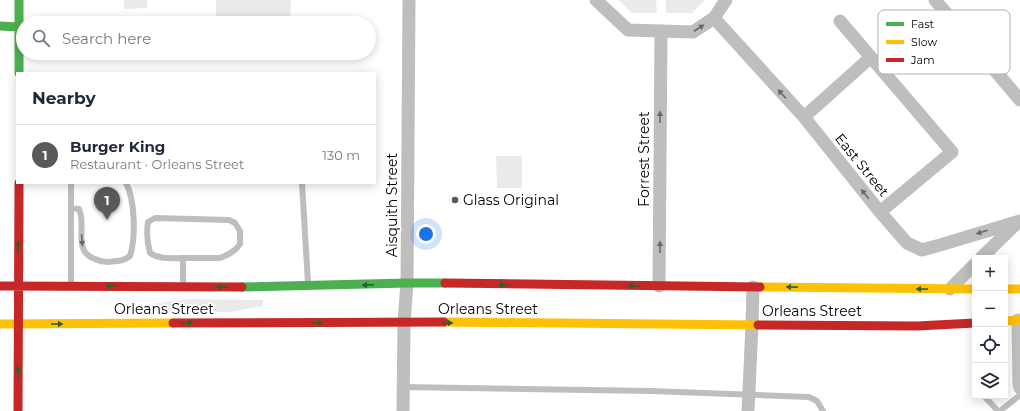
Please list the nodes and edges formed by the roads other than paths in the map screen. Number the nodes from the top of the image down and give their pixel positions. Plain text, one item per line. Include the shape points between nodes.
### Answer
1 (19, 0) edge
2 (409, 0) edge
3 (596, 0) edge
4 (726, 0) edge
5 (935, 0) edge
6 (944, 10) edge
7 (19, 16) edge
8 (714, 18) junction
9 (840, 21) dead end
10 (0, 26) edge
11 (16, 27) edge
12 (661, 31) junction
13 (871, 57) junction
14 (19, 60) edge
15 (878, 65) edge
16 (19, 72) edge
17 (885, 74) edge
18 (998, 74) edge
19 (1020, 100) edge
20 (804, 117) junction
21 (19, 184) edge
22 (72, 184) edge
23 (127, 184) edge
24 (302, 184) edge
25 (71, 208) junction
26 (880, 212) junction
27 (1020, 221) edge
28 (984, 255) edge
29 (183, 258) junction
30 (972, 267) edge
31 (407, 283) junction
32 (0, 286) edge
33 (18, 286) junction
34 (71, 286) junction
35 (308, 286) junction
36 (659, 286) junction
37 (183, 287) junction
38 (753, 287) junction
39 (950, 289) junction
40 (972, 289) edge
41 (1008, 289) edge
42 (1020, 289) edge
43 (1014, 320) edge
44 (404, 322) junction
45 (972, 323) edge
46 (0, 324) edge
47 (18, 324) junction
48 (752, 325) junction
49 (403, 387) junction
50 (1020, 388) edge
51 (749, 394) junction
52 (1020, 395) edge
53 (987, 399) edge
54 (18, 411) edge
55 (403, 411) edge
56 (748, 411) edge
57 (823, 411) edge
58 (999, 411) edge

1 - 7 main road
2 - 31 street, Aisquith Street
3 - 12 street via 628,30
4 - 8 street
5 - 6 street
12 -> 8 street via 693,32
20 -> 8 street, East Street
9 - 13 street
10 - 11 main road
36 -> 12 street, Forrest Street
13 - 15 street
13 - 20 street
14 - 16 main road
17 - 26 street via 952,152
18 - 19 street
26 -> 20 street, East Street
33 -> 21 main road
22 - 25 lane
25 -> 23 lane via 79,209 81,214 81,244 84,252 90,258 102,262 123,261 130,256 133,246 133,207
24 - 35 lane
25 - 34 lane
27 -> 26 street, East Street via 922,250 907,244
27 - 28 street
29 - 29 lane via 161,258 150,253 146,242 148,222 155,218 229,220 240,231 240,244 229,254 220,258
29 - 37 lane
30 - 39 street
31 -> 35 main road, Orleans Street
36 -> 31 main road, Orleans Street
31 - 44 street, Aisquith Street
32 - 33 main road, Orleans Street
33 - 34 main road, Orleans Street
33 - 47 main road
37 -> 34 main road, Orleans Street
35 -> 37 main road, Orleans Street
36 - 38 main road, Orleans Street
39 -> 38 main road, Orleans Street
38 - 48 street
39 - 40 main road, Orleans Street
41 - 42 main road
43 - 50 street
47 -> 44 main road, Orleans Street
44 -> 48 main road, Orleans Street
44 - 49 street, Aisquith Street
45 - 48 main road, Orleans Street via 917,326
46 - 47 main road, Orleans Street
54 -> 47 main road
48 - 51 street
49 - 51 lane
49 - 55 street, Aisquith Street
51 - 56 street
51 - 57 lane via 809,397 816,401
52 - 58 lane
53 - 58 lane

